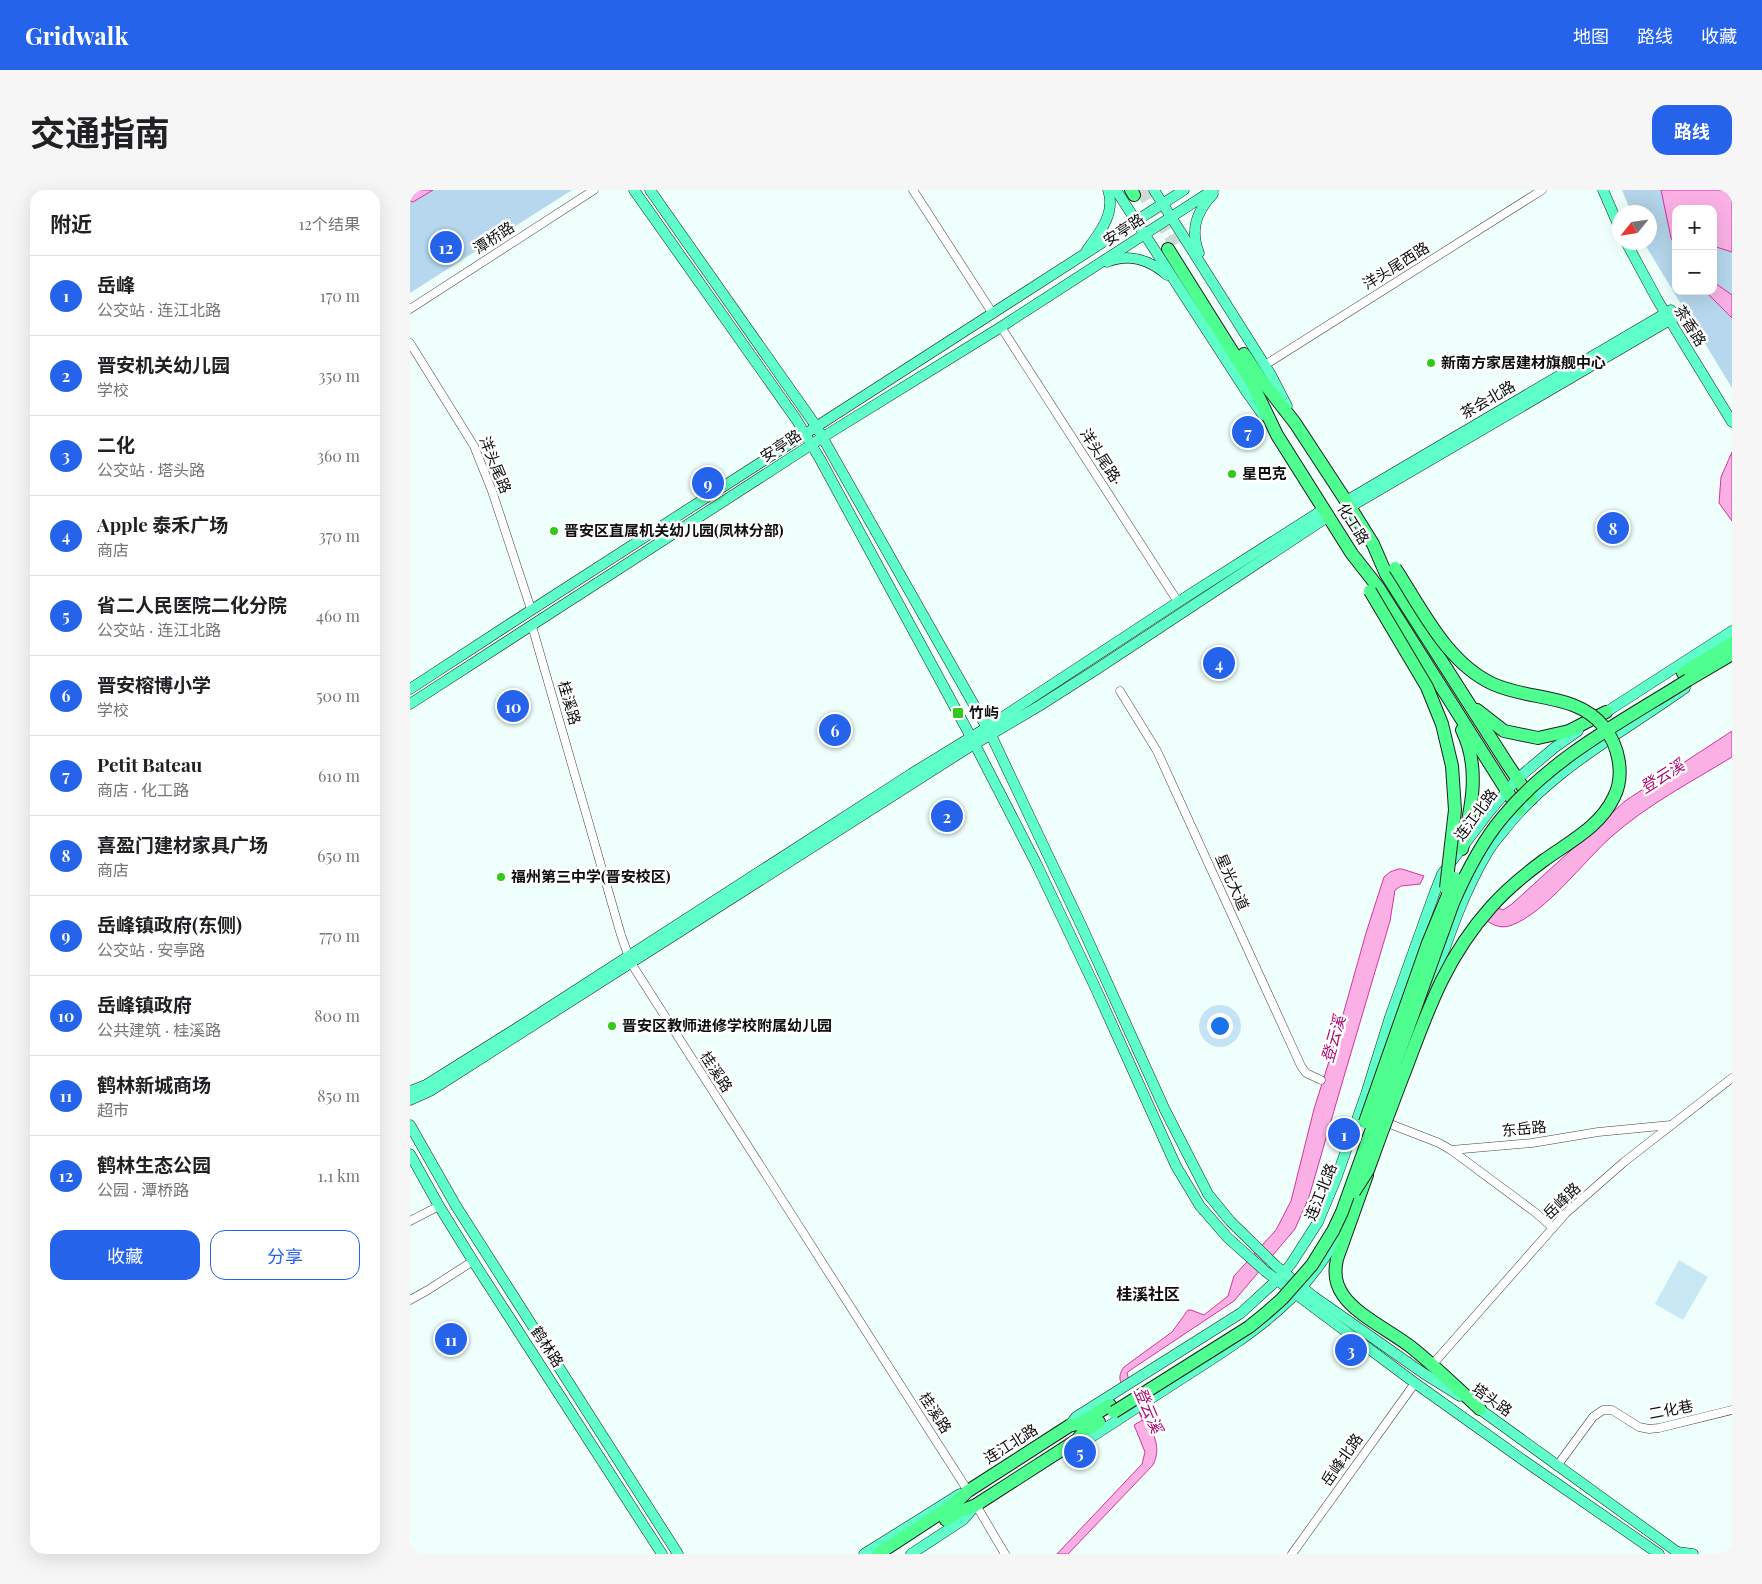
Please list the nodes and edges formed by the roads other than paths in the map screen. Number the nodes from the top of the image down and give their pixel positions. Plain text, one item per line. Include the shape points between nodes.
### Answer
1 (594, 190) edge
2 (634, 190) edge
3 (650, 190) edge
4 (913, 190) edge
5 (1108, 190) edge
6 (1116, 190) edge
7 (1154, 190) edge
8 (1184, 190) edge
9 (1215, 190) edge
10 (1542, 190) edge
11 (1603, 190) edge
12 (1609, 190) edge
13 (1163, 204) junction
14 (1616, 205) edge
15 (1612, 211) edge
16 (1171, 217) junction
17 (1136, 221) junction
18 (1144, 234) junction
19 (1631, 250) edge
20 (1637, 250) edge
21 (1084, 255) junction
22 (1092, 268) junction
23 (1209, 277) junction
24 (1176, 283) junction
25 (410, 309) edge
26 (993, 314) junction
27 (1670, 315) junction
28 (1000, 327) junction
29 (410, 343) edge
30 (1265, 365) junction
31 (1732, 410) edge
32 (1732, 422) edge
33 (1295, 423) junction
34 (816, 426) junction
35 (805, 433) junction
36 (1277, 436) junction
37 (823, 437) junction
38 (812, 444) junction
39 (1348, 504) junction
40 (1326, 512) junction
41 (1373, 544) junction
42 (1352, 554) junction
43 (1178, 602) junction
44 (531, 609) junction
45 (532, 626) junction
46 (1732, 631) edge
47 (1732, 643) edge
48 (1732, 654) edge
49 (452, 661) junction
50 (1434, 674) junction
51 (1686, 677) junction
52 (410, 682) edge
53 (410, 689) edge
54 (1120, 691) dead end
55 (410, 704) edge
56 (1470, 706) junction
57 (1606, 712) junction
58 (988, 732) junction
59 (972, 741) junction
60 (1517, 779) junction
61 (1507, 791) junction
62 (1531, 799) junction
63 (1519, 810) junction
64 (1462, 849) junction
65 (1445, 899) junction
66 (629, 959) junction
67 (1732, 1078) edge
68 (1321, 1080) dead end
69 (410, 1090) edge
70 (410, 1100) edge
71 (1385, 1122) junction
72 (410, 1125) edge
73 (1672, 1125) junction
74 (1451, 1150) junction
75 (410, 1154) edge
76 (1368, 1170) junction
77 (439, 1206) junction
78 (1342, 1212) junction
79 (410, 1222) edge
80 (1553, 1228) junction
81 (473, 1261) junction
82 (1281, 1276) junction
83 (1300, 1290) junction
84 (410, 1300) edge
85 (1432, 1365) junction
86 (1415, 1383) junction
87 (1112, 1409) junction
88 (1480, 1409) junction
89 (1732, 1410) edge
90 (1069, 1426) junction
91 (1077, 1440) junction
92 (1557, 1466) junction
93 (968, 1491) junction
94 (976, 1505) junction
95 (937, 1521) junction
96 (1635, 1537) junction
97 (1679, 1553) edge
98 (662, 1554) edge
99 (678, 1554) edge
100 (864, 1554) edge
101 (878, 1554) edge
102 (894, 1554) edge
103 (911, 1554) edge
104 (1005, 1554) edge
105 (1292, 1554) edge
106 (1648, 1554) edge
107 (1659, 1554) edge
108 (1693, 1554) edge

1 - 25 street, 潭桥路
2 - 35 main road
3 - 34 main road
4 - 26 street
5 - 21 main road via 1111,206 1108,215
6 - 17 main road
7 - 13 main road
8 - 13 main road, 安亭路
9 - 16 main road, 安亭路
9 - 23 main road via 1195,224 1195,242
10 - 30 street, 洋头尾西路
11 - 15 main road
12 - 14 main road
13 - 16 main road
13 - 17 main road, 安亭路
16 - 18 main road, 安亭路
16 - 23 main road
17 - 18 main road
17 - 21 main road, 安亭路
18 - 22 main road, 安亭路
18 - 24 main road
19 - 27 main road, 茶香路
20 - 27 main road, 茶香路
21 - 26 main road, 安亭路
22 - 24 main road via 1112,260 1134,258 1160,268
22 - 28 main road, 安亭路
23 - 30 main road
24 - 36 main road
26 - 34 main road, 安亭路
27 - 31 main road, 茶香路
27 - 32 main road, 茶香路
27 - 39 main road, 茶会北路
28 - 37 main road, 安亭路
28 - 43 street, 洋头尾路·
29 - 44 street, 洋头尾路 via 479,455
30 - 33 main road
33 - 36 highway, 化工路 via 1260,378 1172,247 1252,383
33 - 39 highway, 化工路
34 - 35 main road, 安亭路
34 - 37 main road
35 - 38 main road
35 - 44 main road, 安亭路
36 - 40 highway, 化工路
37 - 38 main road, 安亭路
37 - 58 main road
38 - 45 main road, 安亭路
38 - 59 main road
39 - 41 highway, 化工路
40 - 42 highway, 化工路
40 - 43 main road
40 - 58 main road via 1102,666
41 - 56 highway, 化工路 via 1386,574
41 - 76 highway, bridge via 1396,568 1456,658 1493,684 1575,705 1592,715 1614,744 1620,776 1616,794 1598,820 1513,885 1491,906 1454,956 1433,998
42 - 50 highway, 化工路 via 1378,587
42 - 65 highway, bridge via 1427,687 1442,724 1452,766 1455,810
43 - 58 main road
44 - 49 main road, 安亭路
45 - 55 main road, 安亭路
45 - 66 street, 桂溪路
46 - 57 main road
47 - 51 highway, 连江北路
48 - 51 highway, 连江北路
48 - 62 main road via 1570,766
49 - 52 main road via 439,664
49 - 53 main road, 安亭路
50 - 61 highway, 化工路
50 - 64 highway via 1464,734 1471,758 1473,794
51 - 65 highway, 连江北路, bridge via 1579,738 1531,776 1481,833
51 - 78 highway, 连江北路, bridge via 1564,759 1524,794 1488,837 1453,903
54 - 68 street, 星光大道 via 1157,751 1301,1066 1306,1073
56 - 57 highway via 1504,731 1538,738 1569,731
56 - 60 highway, 化工路
57 - 60 main road via 1554,748
58 - 59 main road
58 - 82 main road via 1199,1179 1224,1214
59 - 66 main road
59 - 82 main road via 1036,863 1185,1184 1228,1238 1254,1262
60 - 61 main road
60 - 62 highway, 化工路
61 - 63 highway, 化工路
61 - 64 main road
62 - 63 main road
63 - 71 main road via 1487,853 1458,911
64 - 82 main road via 1437,885 1328,1199 1315,1227
65 - 87 highway, 连江北路, bridge via 1335,1207 1305,1260 1276,1293 1244,1320
66 - 69 main road via 426,1085
66 - 70 main road via 430,1091
66 - 93 street, 桂溪路
67 - 73 street, 岳峰路
71 - 74 street
71 - 83 main road via 1337,1237
72 - 99 main road via 456,1206
73 - 74 street, 东岳路 via 1598,1132 1532,1144
73 - 80 street, 岳峰路 via 1624,1162
74 - 80 street
75 - 77 main road, 鹤林路
76 - 78 highway, bridge
76 - 85 highway via 1337,1259 1337,1285 1352,1305
77 - 79 street
77 - 81 main road, 鹤林路
78 - 87 highway, 连江北路, bridge via 1312,1265 1266,1314
80 - 85 street, 岳峰路
81 - 84 street
81 - 98 main road, 鹤林路
82 - 83 main road
82 - 90 main road via 1236,1316 1076,1417
83 - 86 main road, 塔头路
83 - 88 main road, 塔头路
83 - 91 main road via 1269,1320 1237,1343 1090,1438
85 - 88 highway
86 - 96 main road, 塔头路
86 - 105 street, 岳峰北路
87 - 90 highway, 连江北路
87 - 91 highway, 连江北路
88 - 92 main road, 塔头路
89 - 92 street, 二化巷 via 1649,1429 1634,1425 1612,1410 1603,1410 1593,1417
90 - 93 highway, 连江北路
91 - 94 highway, 连江北路
92 - 97 main road, 塔头路
93 - 95 highway, 连江北路
93 - 100 main road
94 - 95 highway, 连江北路
94 - 103 main road via 963,1520
94 - 104 street
95 - 101 highway, 连江北路
95 - 102 highway, 连江北路
96 - 106 main road
96 - 107 main road, 塔头路
97 - 108 main road

